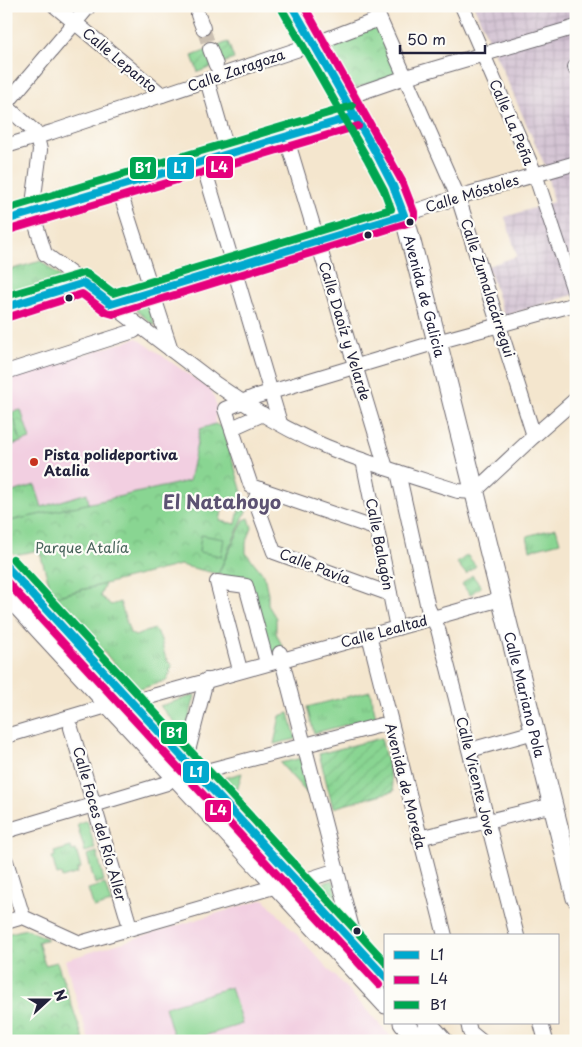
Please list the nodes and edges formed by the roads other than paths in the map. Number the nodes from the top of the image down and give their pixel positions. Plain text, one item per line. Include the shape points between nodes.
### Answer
1 (55, 6) edge
2 (89, 6) edge
3 (292, 6) edge
4 (462, 6) edge
5 (377, 13) edge
6 (75, 23) junction
7 (576, 27) edge
8 (314, 44) junction
9 (210, 49) tunnel mouth
10 (483, 54) junction
11 (216, 65) dead end
12 (406, 77) junction
13 (209, 87) dead end
14 (162, 95) junction
15 (345, 98) junction
16 (6, 105) edge
17 (355, 116) junction
18 (286, 136) junction
19 (37, 137) junction
20 (6, 146) edge
21 (226, 146) dead end
22 (202, 161) junction
23 (576, 163) edge
24 (535, 174) junction
25 (118, 186) junction
26 (458, 196) junction
27 (32, 212) junction
28 (404, 215) junction
29 (6, 220) edge
30 (318, 241) junction
31 (232, 267) junction
32 (84, 283) junction
33 (152, 291) junction
34 (576, 296) edge
35 (111, 304) junction
36 (576, 304) edge
37 (6, 307) edge
38 (500, 325) junction
39 (134, 331) dead end
40 (445, 340) junction
41 (171, 350) junction
42 (355, 366) junction
43 (6, 372) edge
44 (270, 392) junction
45 (576, 399) edge
46 (240, 401) junction
47 (263, 414) junction
48 (280, 423) junction
49 (232, 428) junction
50 (534, 436) junction
51 (363, 460) junction
52 (392, 470) junction
53 (260, 489) junction
54 (474, 492) junction
55 (377, 530) junction
56 (8, 572) edge
57 (6, 593) edge
58 (390, 594) junction
59 (501, 598) junction
60 (25, 613) junction
61 (432, 618) junction
62 (397, 628) junction
63 (369, 635) junction
64 (281, 656) junction
65 (267, 663) junction
66 (240, 670) junction
67 (206, 680) junction
68 (132, 702) junction
69 (110, 705) junction
70 (381, 725) dead end
71 (71, 728) dead end
72 (527, 734) dead end
73 (6, 736) edge
74 (305, 746) junction
75 (189, 747) dead end
76 (470, 750) junction
77 (210, 770) dead end
78 (167, 783) dead end
79 (553, 805) junction
80 (94, 806) junction
81 (487, 821) junction
82 (6, 831) edge
83 (419, 838) junction
84 (6, 861) edge
85 (337, 870) junction
86 (309, 879) dead end
87 (277, 886) junction
88 (576, 898) edge
89 (23, 917) junction
90 (128, 920) dead end
91 (6, 922) edge
92 (444, 934) edge
93 (517, 934) edge
94 (356, 945) junction
95 (384, 976) edge
96 (384, 1002) edge
97 (404, 1024) edge
98 (427, 1024) edge
99 (468, 1024) edge
100 (541, 1024) edge
101 (419, 1041) edge
102 (443, 1041) edge
103 (481, 1041) edge
104 (546, 1041) edge

1 - 6 street, Calle Lepanto
2 - 6 street
3 - 8 main road, Avenida de Galicia
4 - 10 street, Calle La Peña
5 - 8 street, Calle Zaragoza
5 - 12 street, Calle Zumalacárregui
6 - 14 street, Calle Lepanto
6 - 16 street
7 - 10 street
8 - 14 street, Calle Zaragoza
8 - 15 main road, Avenida de Galicia
9 - 11 street
10 - 12 street
10 - 24 street, Calle La Peña
12 - 15 street
12 - 26 street, Calle Zumalacárregui
13 - 21 street
14 - 19 street, Calle Zaragoza
15 - 17 main road, Avenida de Galicia
16 - 19 street
17 - 18 street
17 - 28 main road, Avenida de Galicia via 393,186
18 - 22 street
18 - 30 street, Calle Daoíz y Velarde
19 - 20 street, Calle Zaragoza
19 - 27 street via 40,150
22 - 25 street
22 - 31 street
23 - 24 street, Calle Móstoles
24 - 26 street, Calle Móstoles
24 - 34 street, Calle La Peña
25 - 27 street
25 - 33 street
26 - 28 street, Calle Móstoles
26 - 38 street, Calle Zumalacárregui
27 - 29 street
27 - 32 street via 45,254
28 - 30 street, Calle Móstoles
28 - 40 main road, Avenida de Galicia
30 - 31 street, Calle Móstoles
30 - 42 street, Calle Daoíz y Velarde
31 - 33 street, Calle Móstoles
31 - 44 street
32 - 35 street
32 - 37 street
33 - 35 street, Calle Móstoles
33 - 41 street
35 - 41 street
36 - 38 street
38 - 40 street
38 - 50 street, Calle Zumalacárregui
39 - 43 street
40 - 42 street
40 - 54 main road, Avenida de Galicia
41 - 46 street
42 - 44 street
42 - 52 street, Calle Daoíz y Velarde
44 - 46 street
44 - 48 street
45 - 50 street
46 - 47 street
46 - 49 street via 225,409
47 - 48 street
47 - 49 street
48 - 51 street via 325,446
49 - 53 street via 251,486
50 - 54 street
51 - 52 street
51 - 55 street, Calle Balagón
52 - 54 street via 458,491
52 - 61 street, Calle Daoíz y Velarde
53 - 55 street
53 - 58 street, Calle Pavía via 255,500 274,552
54 - 59 main road, Calle Mariano Pola
55 - 58 street, Calle Balagón
56 - 68 main road
57 - 60 main road
58 - 62 street, Calle Balagón
59 - 61 street, Calle Lealtad
59 - 79 main road, Calle Mariano Pola
60 - 68 street via 68,648 122,704
60 - 69 main road
61 - 62 street, Calle Lealtad
61 - 76 street, Calle Vicente Jove via 438,628
62 - 63 street, Calle Lealtad
63 - 64 street, Calle Lealtad
63 - 83 street, Avenida de Moreda
64 - 65 street, Calle Lealtad
64 - 74 street
65 - 66 street, Calle Lealtad
65 - 66 street via 246,586 216,582
66 - 67 street, Calle Lealtad
67 - 68 street, Calle Lealtad
67 - 75 street
68 - 94 main road
69 - 73 street
69 - 87 main road
70 - 74 street
71 - 80 street, Calle Foces del Río Aller
72 - 76 street
74 - 77 street
74 - 85 street
76 - 81 street, Calle Vicente Jove
78 - 80 street
79 - 81 street
79 - 88 main road, Calle Mariano Pola
80 - 82 street
80 - 90 street, Calle Foces del Río Aller
81 - 83 street
81 - 93 street, Calle Vicente Jove
83 - 92 street, Avenida de Moreda
84 - 89 street
85 - 86 street
85 - 94 street
87 - 89 street via 80,943
87 - 96 main road
89 - 91 street
94 - 95 main road
97 - 101 main road
98 - 102 main road
99 - 103 street via 470,1032
100 - 104 street

